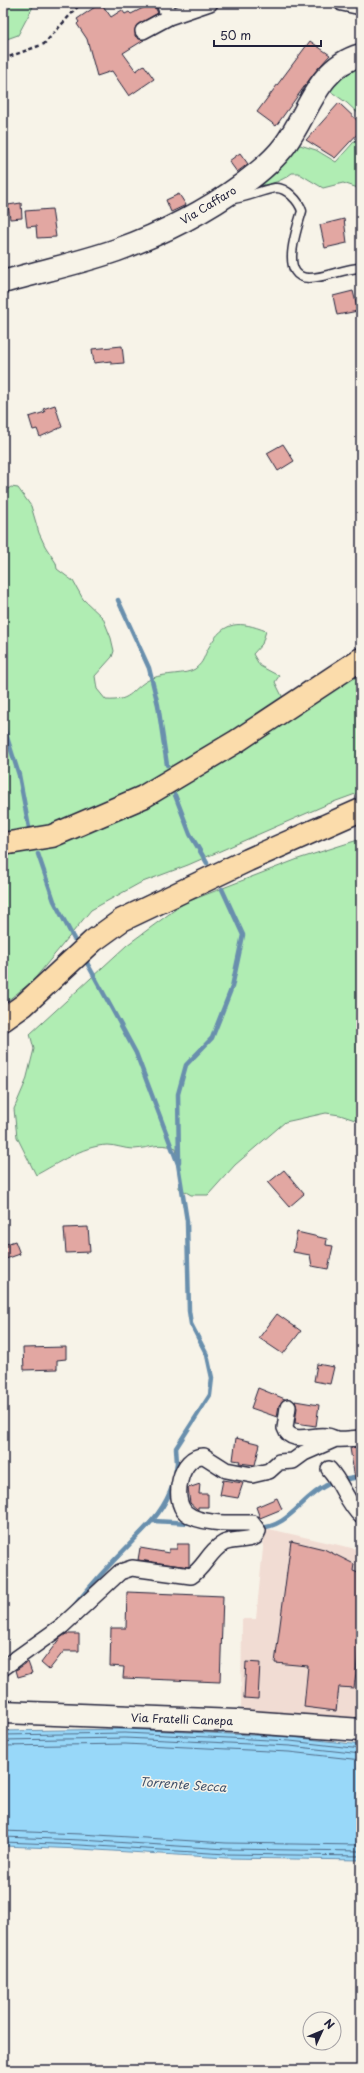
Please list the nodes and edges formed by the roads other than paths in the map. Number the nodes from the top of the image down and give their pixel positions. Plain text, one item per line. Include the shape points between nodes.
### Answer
1 (164, 3) edge
2 (210, 3) edge
3 (342, 3) edge
4 (361, 7) edge
5 (169, 17) junction
6 (143, 31) dead end
7 (361, 55) edge
8 (226, 196) junction
9 (361, 268) edge
10 (3, 282) edge
11 (361, 659) edge
12 (361, 810) edge
13 (3, 844) edge
14 (3, 1020) edge
15 (288, 1407) dead end
16 (361, 1438) edge
17 (336, 1439) junction
18 (329, 1470) dead end
19 (361, 1516) edge
20 (3, 1668) edge
21 (3, 1712) edge
22 (361, 1730) edge

1 - 5 street
2 - 5 street
3 - 4 street
5 - 6 street
7 - 8 street, Via Caffaro via 344,62 324,80 284,146 244,184
8 - 9 lane via 233,199 276,188 292,195 300,204 302,211 291,258 295,271 300,276 309,278
8 - 10 street, Via Caffaro via 190,218 142,241
11 - 13 highway via 237,741 142,797 52,836
12 - 14 highway via 122,920 94,941 24,1005
15 - 17 street via 285,1425 288,1433 308,1439 322,1436
16 - 17 street
17 - 20 street via 304,1453 293,1461 279,1462 269,1472 252,1475 226,1470 204,1456 188,1462 181,1472 179,1497 185,1512 196,1519 252,1524 258,1531 255,1537 226,1542 218,1547 198,1572 191,1576 132,1568 120,1572 62,1626
18 - 19 street
21 - 22 street, Via Fratelli Canepa via 236,1721

